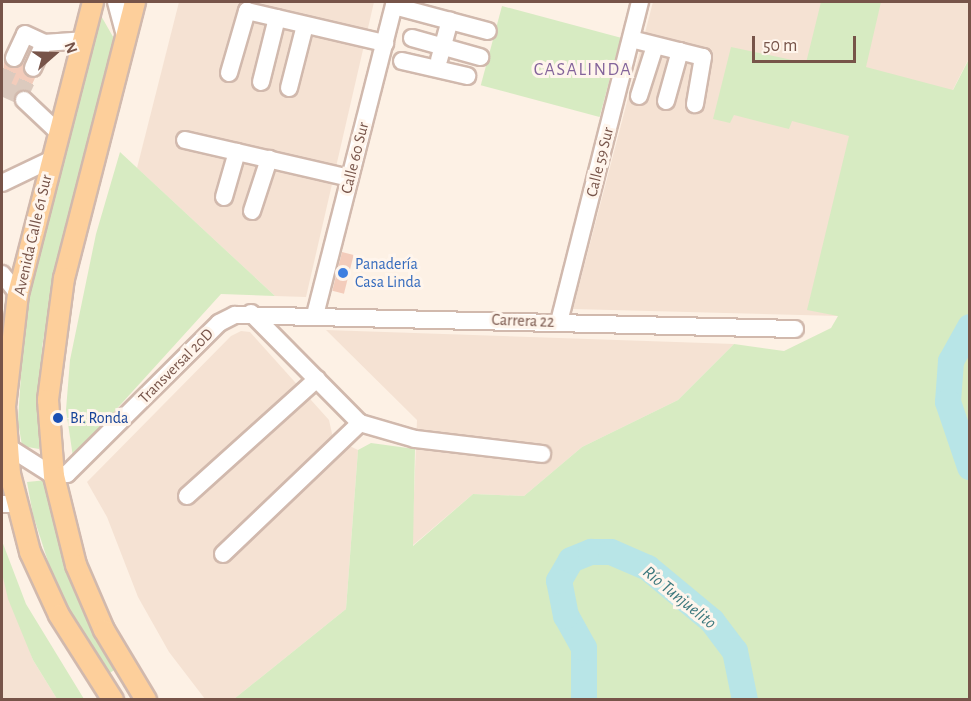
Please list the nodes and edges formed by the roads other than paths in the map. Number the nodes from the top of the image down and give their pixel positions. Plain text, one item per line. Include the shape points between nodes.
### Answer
1 (93, 2) edge
2 (117, 2) edge
3 (135, 2) edge
4 (640, 2) edge
5 (395, 4) edge
6 (277, 18) junction
7 (450, 20) junction
8 (306, 25) junction
9 (488, 31) dead end
10 (412, 38) dead end
11 (631, 39) junction
12 (83, 40) junction
13 (126, 40) junction
14 (44, 43) junction
15 (385, 43) junction
16 (655, 46) junction
17 (441, 49) junction
18 (680, 51) junction
19 (480, 57) dead end
20 (14, 58) tunnel mouth
21 (402, 61) dead end
22 (33, 68) tunnel mouth
23 (437, 71) junction
24 (230, 73) dead end
25 (467, 76) dead end
26 (261, 82) dead end
27 (289, 88) dead end
28 (639, 96) dead end
29 (24, 100) dead end
30 (666, 101) dead end
31 (695, 104) dead end
32 (58, 132) junction
33 (186, 140) dead end
34 (237, 152) junction
35 (269, 159) junction
36 (51, 160) junction
37 (350, 178) junction
38 (3, 187) edge
39 (224, 197) dead end
40 (252, 211) dead end
41 (2, 274) edge
42 (18, 294) junction
43 (252, 313) junction
44 (315, 315) junction
45 (559, 322) junction
46 (795, 329) dead end
47 (317, 379) junction
48 (360, 423) junction
49 (4, 443) edge
50 (542, 454) dead end
51 (54, 476) junction
52 (187, 496) dead end
53 (9, 504) edge
54 (223, 554) dead end
55 (113, 699) edge
56 (146, 699) edge

1 - 12 main road, Avenida Calle 61 Sur
2 - 13 street
3 - 13 main road
4 - 11 street, Calle 59 Sur
5 - 7 street
5 - 15 street, Calle 60 Sur
6 - 8 street
6 - 24 street via 247,11
6 - 26 street
7 - 9 street
7 - 17 street
8 - 15 street
8 - 27 street
10 - 17 street
11 - 16 street
11 - 45 street, Calle 59 Sur
12 - 14 street
12 - 32 main road, Avenida Calle 61 Sur
13 - 51 main road via 57,310 48,400
14 - 20 street via 25,34
14 - 22 street
15 - 37 street, Calle 60 Sur
16 - 18 street
16 - 28 street
17 - 19 street
17 - 23 street
18 - 30 street
18 - 31 street via 705,60
21 - 23 street
23 - 25 street
29 - 32 street
32 - 36 main road, Avenida Calle 61 Sur
33 - 34 street
34 - 35 street
34 - 39 street
35 - 37 street
35 - 40 street
36 - 38 street
36 - 42 main road, Avenida Calle 61 Sur
37 - 44 street, Calle 60 Sur
41 - 42 street
42 - 49 main road, Avenida Calle 61 Sur via 6,380
43 - 44 street, Carrera 22
43 - 47 street
43 - 51 street, Transversal 20D via 235,315 219,323 72,471
44 - 45 street, Carrera 22
45 - 46 street, Carrera 22
47 - 48 street
47 - 52 street
48 - 50 street via 415,439
48 - 54 street
49 - 51 street
49 - 53 main road, Avenida Calle 61 Sur
51 - 56 main road via 85,590
53 - 55 main road, Avenida Calle 61 Sur via 50,598

